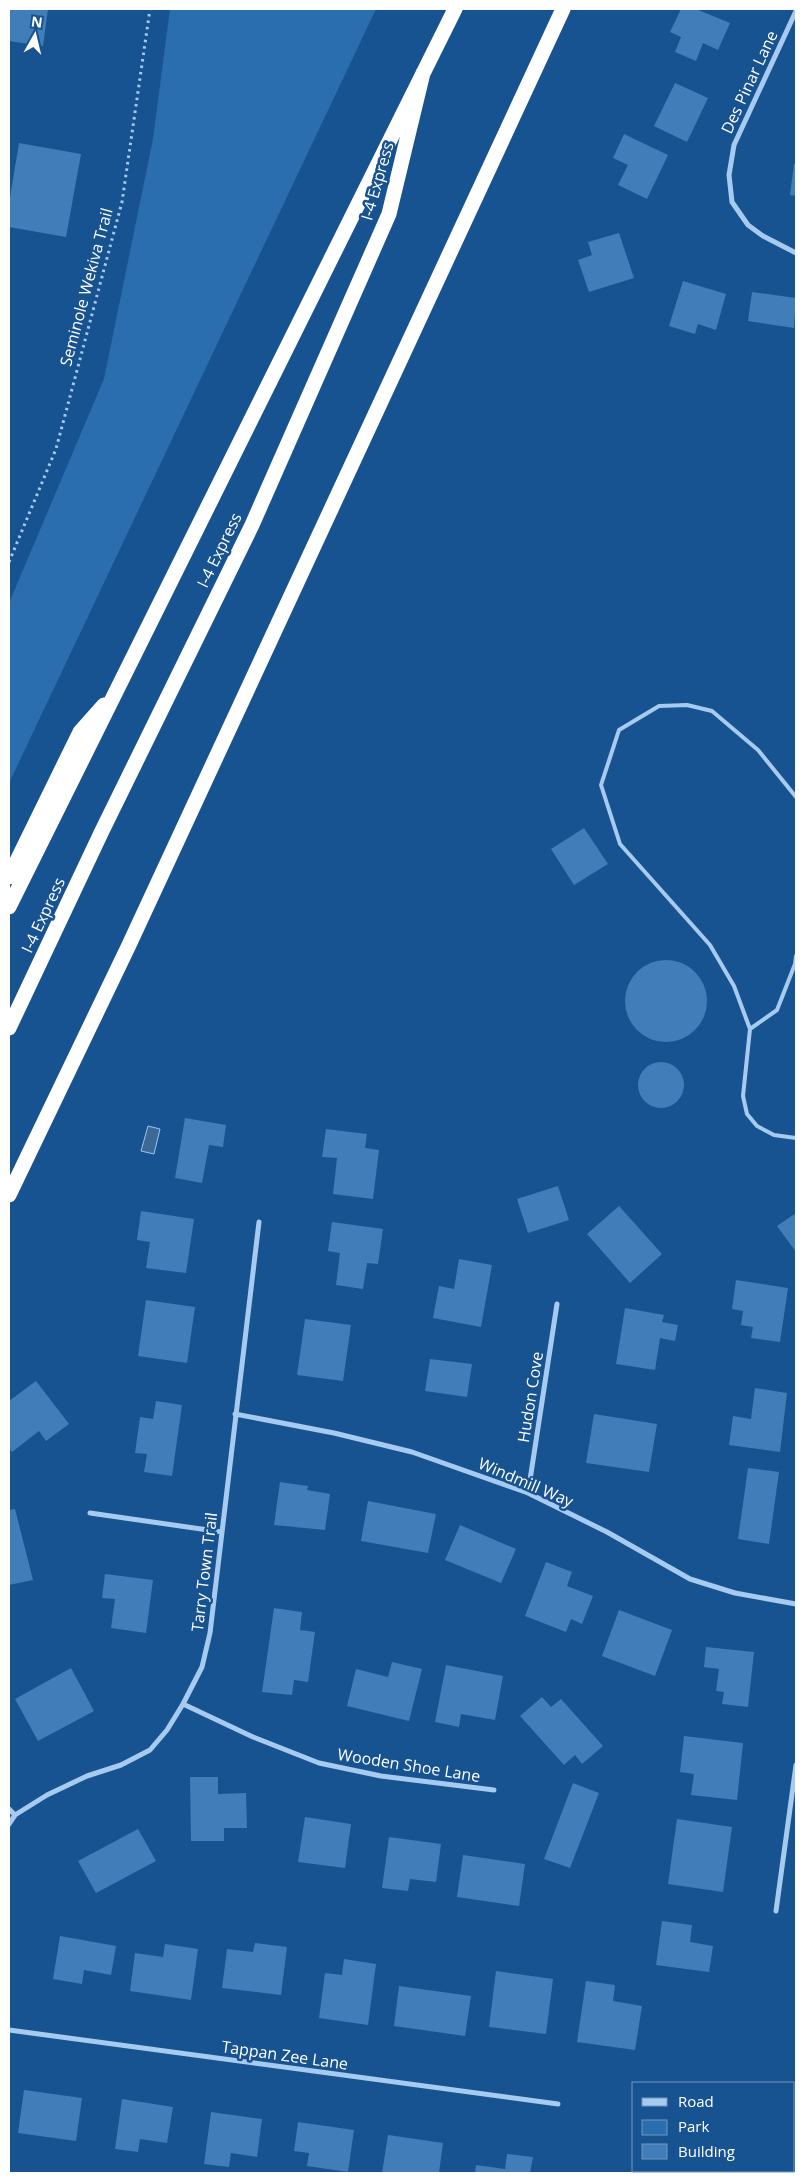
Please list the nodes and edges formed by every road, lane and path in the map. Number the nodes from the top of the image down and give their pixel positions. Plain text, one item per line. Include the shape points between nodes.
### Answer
1 (150, 9) edge
2 (455, 9) edge
3 (563, 9) edge
4 (796, 11) edge
5 (423, 73) junction
6 (796, 253) edge
7 (9, 562) edge
8 (119, 686) junction
9 (796, 797) edge
10 (9, 878) edge
11 (9, 907) edge
12 (796, 956) edge
13 (9, 1028) edge
14 (750, 1029) junction
15 (796, 1138) edge
16 (9, 1195) edge
17 (259, 1222) dead end
18 (557, 1304) dead end
19 (235, 1414) junction
20 (528, 1493) junction
21 (90, 1513) dead end
22 (222, 1532) junction
23 (796, 1604) edge
24 (183, 1704) junction
25 (796, 1765) edge
26 (494, 1790) dead end
27 (9, 1808) edge
28 (15, 1815) junction
29 (9, 1824) edge
30 (776, 1911) dead end
31 (9, 2030) edge
32 (558, 2104) dead end

1 - 7 path, Seminole Wekiva Trail via 122,202 56,449
2 - 5 highway
3 - 16 highway
4 - 6 street, Des Pinar Lane via 734,145 729,175 732,202 748,225
5 - 8 highway
5 - 13 highway, I-4 Express via 389,214 252,525
8 - 10 highway via 80,732
8 - 11 highway
9 - 14 lane via 750,743 712,711 687,704 659,706 619,730 601,785 620,844 710,945 734,986
12 - 14 lane via 777,1010
14 - 15 lane via 743,1096 746,1114 757,1126 774,1135
17 - 19 street, Tarry Town Trail
18 - 20 street, Hudon Cove
19 - 20 street, Windmill Way via 412,1452
19 - 22 street, Tarry Town Trail
20 - 23 street, Windmill Way via 607,1532 690,1579 735,1593
21 - 22 street
22 - 24 street, Tarry Town Trail via 210,1633 202,1667
24 - 26 street, Wooden Shoe Lane via 319,1763 381,1776
24 - 28 street, Tarry Town Trail via 150,1750 47,1795
25 - 30 street
27 - 28 street
28 - 29 street, Tarry Town Trail
31 - 32 street, Tappan Zee Lane

